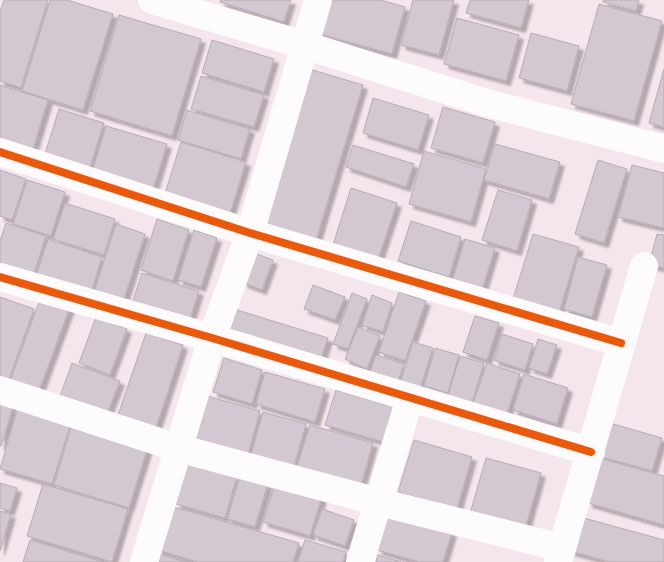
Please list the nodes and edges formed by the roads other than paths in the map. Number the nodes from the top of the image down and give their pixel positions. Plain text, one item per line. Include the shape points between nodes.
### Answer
1 (152, 0) edge
2 (318, 0) edge
3 (304, 45) junction
4 (664, 149) edge
5 (0, 152) edge
6 (250, 233) junction
7 (644, 266) dead end
8 (0, 277) edge
9 (212, 338) junction
10 (621, 343) junction
11 (0, 390) edge
12 (410, 398) junction
13 (178, 448) junction
14 (591, 452) junction
15 (379, 502) junction
16 (560, 555) edge
17 (144, 562) edge
18 (360, 562) edge

1 - 3 street
2 - 3 street
3 - 4 street via 487,103
3 - 6 street
5 - 6 street
6 - 9 street
6 - 10 street
7 - 10 street
8 - 9 street
9 - 12 street
9 - 13 street
10 - 14 street
11 - 13 street
12 - 14 street
12 - 15 street
13 - 15 street
13 - 17 street
14 - 16 street
15 - 16 street
15 - 18 street

